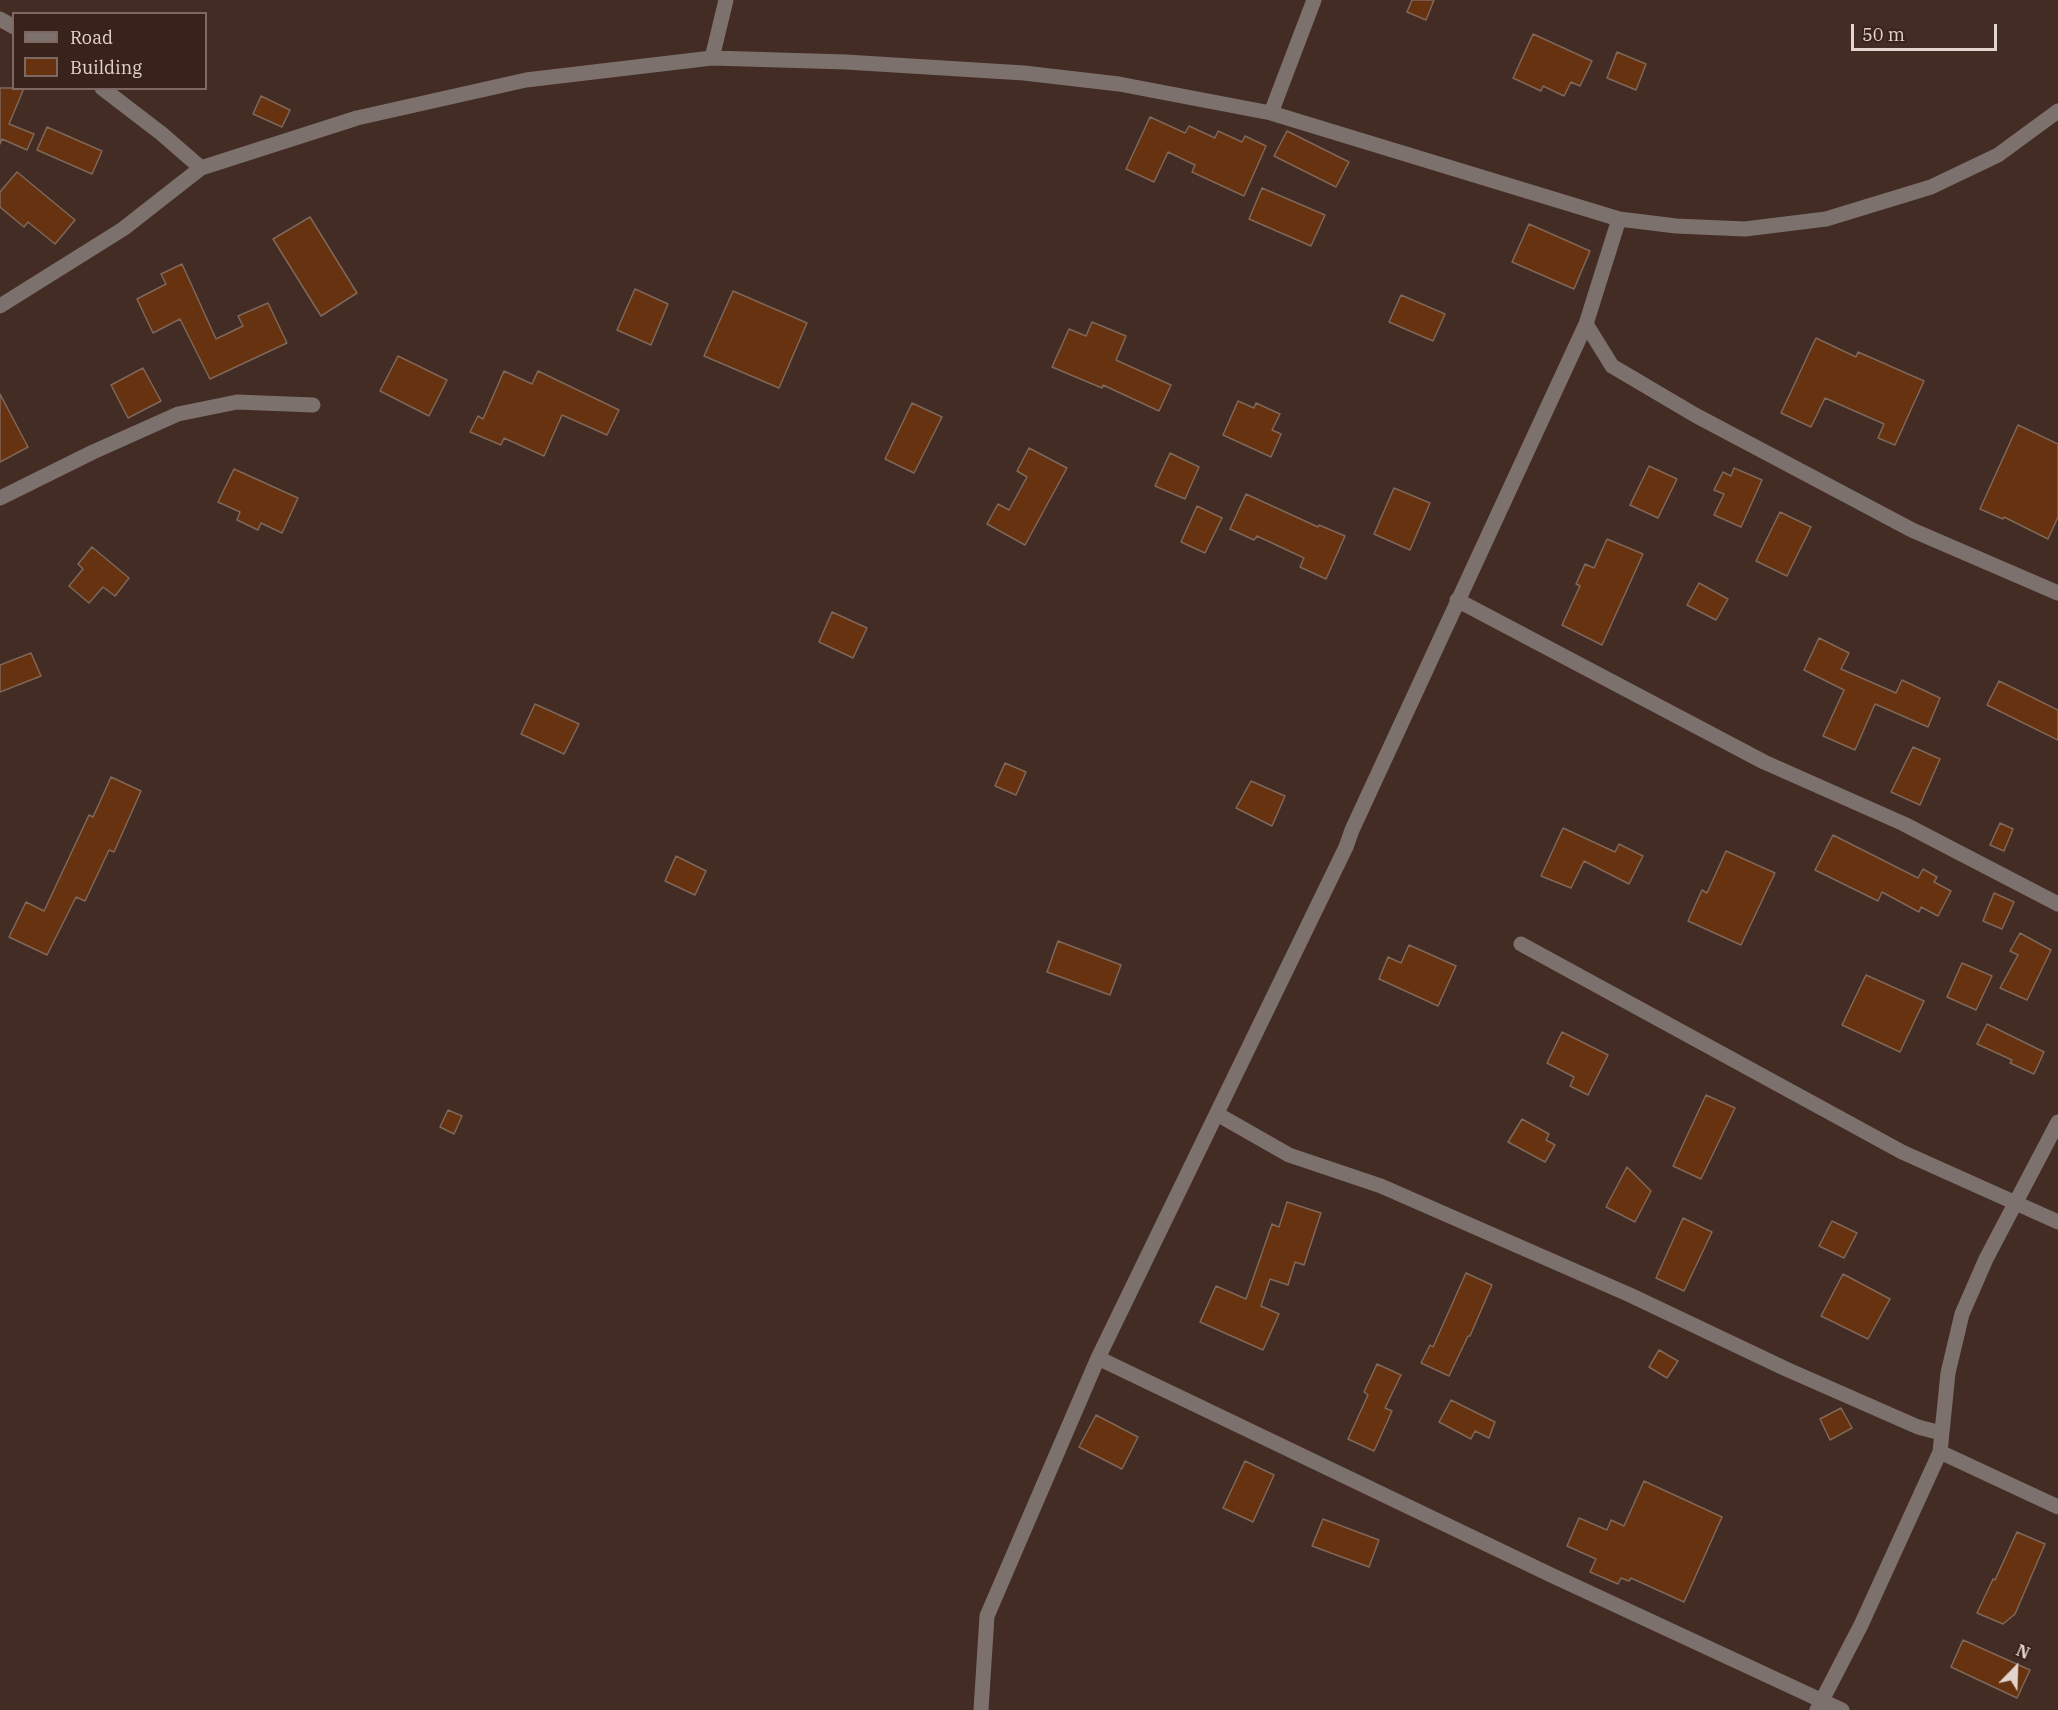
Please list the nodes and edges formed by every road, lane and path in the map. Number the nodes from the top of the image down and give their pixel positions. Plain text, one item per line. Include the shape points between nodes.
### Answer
1 (726, 0) edge
2 (1314, 0) edge
3 (712, 58) junction
4 (105, 90) edge
5 (2058, 111) edge
6 (1271, 113) junction
7 (201, 168) junction
8 (1619, 219) junction
9 (0, 306) edge
10 (1586, 324) junction
11 (313, 405) dead end
12 (0, 498) edge
13 (2058, 593) edge
14 (1457, 600) junction
15 (2058, 904) edge
16 (1521, 944) dead end
17 (1217, 1114) junction
18 (2058, 1122) edge
19 (2015, 1202) junction
20 (2058, 1222) edge
21 (1098, 1358) junction
22 (1941, 1433) junction
23 (1940, 1452) junction
24 (2058, 1507) edge
25 (1820, 1705) edge
26 (981, 1710) edge
27 (1842, 1710) edge

1 - 3 street
2 - 6 street
3 - 6 street via 1024,73 1119,84
3 - 7 street via 515,83 357,118
4 - 7 street
5 - 8 street via 1998,155 1931,187 1826,219 1745,229
6 - 8 street
7 - 9 street via 123,229
8 - 10 street
10 - 13 street via 1612,366 1695,415 1912,530
10 - 14 street
11 - 12 street via 237,402 178,414
14 - 15 street via 1764,762 1904,824
14 - 17 street via 1346,847
16 - 19 street via 1902,1152
17 - 21 street
17 - 22 street via 1289,1155 1381,1186 1837,1392
18 - 19 street
19 - 20 street
19 - 22 street via 1962,1314 1948,1373
21 - 25 street
21 - 26 street via 987,1616
22 - 23 street
23 - 24 street
23 - 25 street
25 - 27 street

